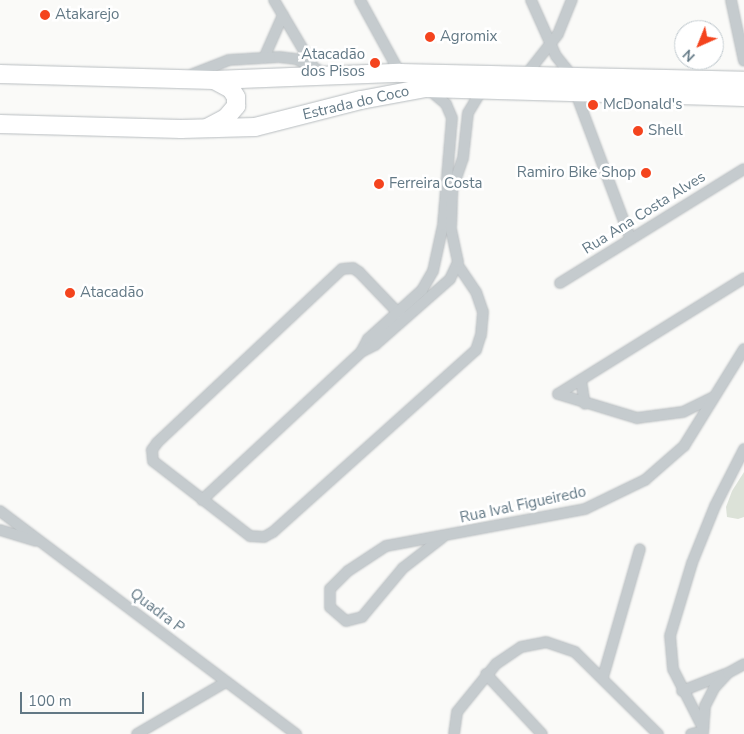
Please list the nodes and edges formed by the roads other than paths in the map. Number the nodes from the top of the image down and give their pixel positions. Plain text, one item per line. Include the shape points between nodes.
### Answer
1 (274, 0) edge
2 (360, 0) edge
3 (532, 0) edge
4 (572, 0) edge
5 (730, 0) edge
6 (283, 15) junction
7 (550, 45) junction
8 (264, 58) junction
9 (744, 61) edge
10 (314, 68) junction
11 (400, 73) junction
12 (0, 74) edge
13 (333, 76) junction
14 (525, 76) junction
15 (181, 80) junction
16 (214, 80) junction
17 (744, 81) edge
18 (574, 84) junction
19 (426, 88) junction
20 (483, 88) junction
21 (691, 95) junction
22 (744, 96) edge
23 (744, 107) edge
24 (0, 124) edge
25 (204, 129) junction
26 (450, 137) junction
27 (465, 138) junction
28 (744, 170) edge
29 (630, 237) junction
30 (440, 240) junction
31 (452, 240) junction
32 (434, 267) junction
33 (456, 270) junction
34 (744, 278) edge
35 (560, 284) dead end
36 (396, 311) junction
37 (404, 319) junction
38 (744, 349) edge
39 (361, 352) junction
40 (581, 380) junction
41 (715, 396) junction
42 (585, 404) junction
43 (683, 412) junction
44 (699, 425) junction
45 (744, 449) edge
46 (202, 500) junction
47 (0, 511) edge
48 (0, 530) edge
49 (443, 538) junction
50 (408, 541) junction
51 (44, 545) junction
52 (640, 550) dead end
53 (415, 557) junction
54 (607, 660) junction
55 (744, 664) edge
56 (593, 669) junction
57 (728, 673) junction
58 (486, 674) junction
59 (603, 677) junction
60 (226, 682) junction
61 (682, 691) junction
62 (703, 730) edge
63 (137, 734) edge
64 (296, 734) edge
65 (454, 734) edge
66 (542, 734) edge
67 (658, 734) edge
68 (691, 734) edge

1 - 6 street
2 - 11 street
3 - 7 street
4 - 7 street
5 - 9 street
6 - 8 street
6 - 10 street
7 - 14 street
7 - 18 street
8 - 10 street via 296,59
8 - 15 street via 229,60
10 - 13 street
11 - 13 highway, Estrada do Coco
11 - 14 highway, Estrada do Coco
12 - 15 highway, Estrada do Coco
13 - 16 highway, Estrada do Coco
14 - 18 highway, Estrada do Coco
15 - 16 highway, Estrada do Coco
16 - 25 highway via 231,90 236,97 236,106 226,118
17 - 18 highway, Estrada do Coco
18 - 20 highway, Estrada do Coco
18 - 21 highway, Estrada do Coco
18 - 29 street
19 - 20 highway, Estrada do Coco
19 - 25 highway, Estrada do Coco via 361,100 255,127
19 - 26 street via 450,109
20 - 27 street via 468,112
21 - 22 highway, Estrada do Coco
21 - 23 highway
24 - 25 highway, Estrada do Coco
26 - 27 street
26 - 30 street
27 - 31 street via 464,158 452,190
28 - 29 street, Rua Ana Costa Alves
29 - 35 street, Rua Ana Costa Alves
30 - 31 street
30 - 32 street
31 - 33 street
32 - 33 street via 444,275
32 - 36 street via 422,290
33 - 37 street via 444,288
33 - 46 street via 476,292 483,321 476,350 460,366 264,537 250,536
34 - 40 street
36 - 37 street
36 - 39 street via 368,338
36 - 46 street via 359,272 353,268 342,269 158,443 152,450 153,461
37 - 39 street via 370,349
38 - 41 street, Rua Ival Figueiredo
39 - 46 street
40 - 42 street
40 - 42 street via 558,394
41 - 43 street
41 - 44 street, Rua Ival Figueiredo
42 - 43 street via 637,418
43 - 44 street via 694,417
44 - 49 street, Rua Ival Figueiredo via 684,446 660,469 630,490 586,509
45 - 61 street via 718,497 673,620 670,653
47 - 51 street, Quadra P
48 - 51 street
49 - 50 street, Rua Ival Figueiredo
49 - 53 street, Rua Ival Figueiredo
50 - 53 street
50 - 53 street, Rua Ival Figueiredo via 386,546 348,571 330,588 330,607 346,621 362,617
51 - 60 street, Quadra P
52 - 54 street
54 - 56 street
54 - 59 street
55 - 57 street
56 - 58 street via 575,652 546,642 509,653
56 - 59 street
57 - 61 street
57 - 62 street via 708,700
58 - 65 street via 457,712
58 - 66 street
59 - 67 street
60 - 63 street
60 - 64 street, Quadra P
61 - 62 street
62 - 68 street

